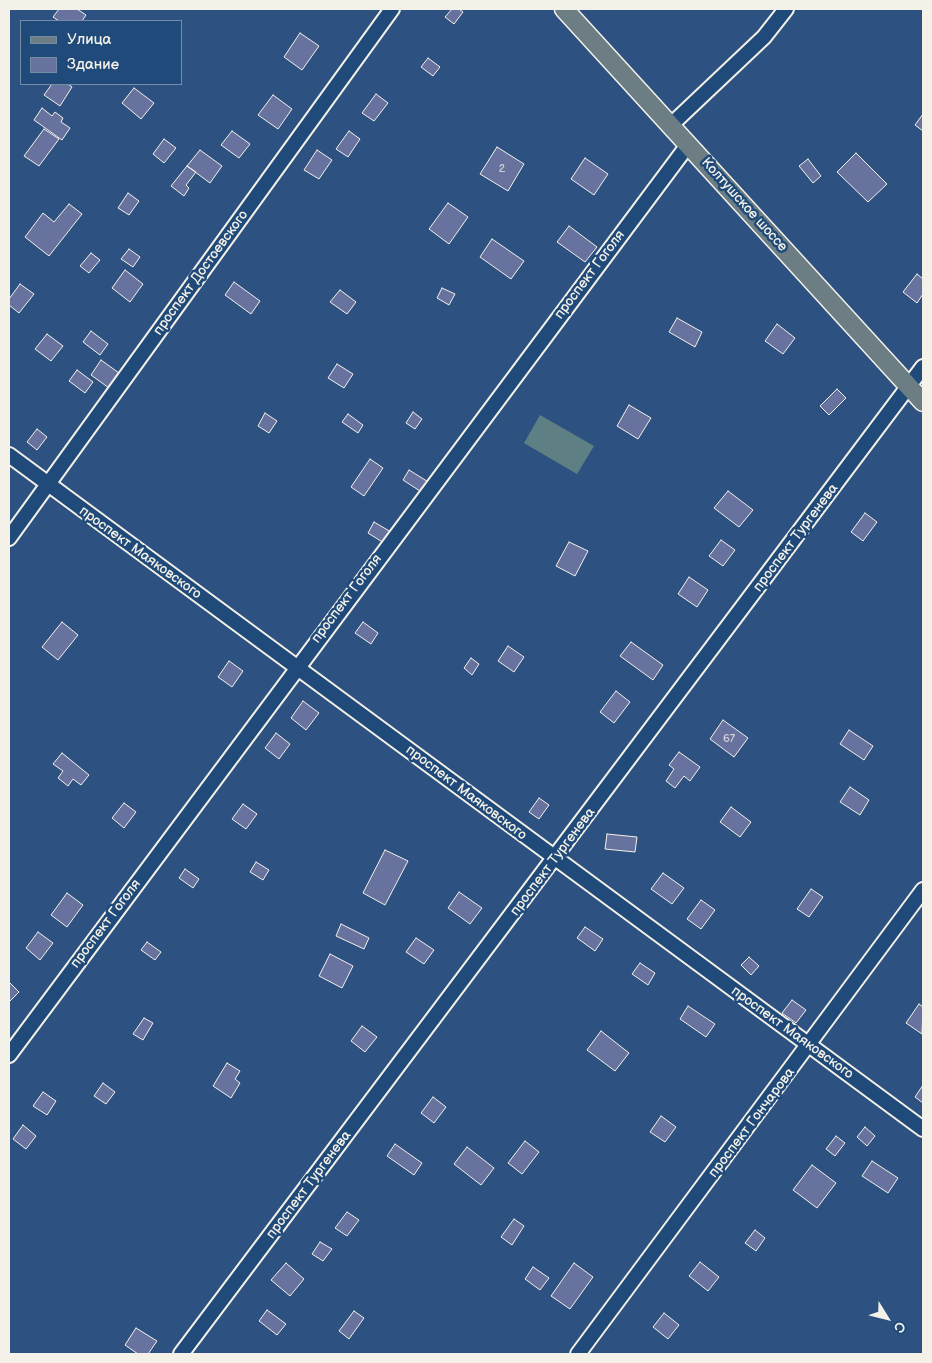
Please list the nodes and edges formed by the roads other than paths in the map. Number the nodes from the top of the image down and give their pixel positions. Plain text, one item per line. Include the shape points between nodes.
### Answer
1 (392, 9) edge
2 (564, 9) edge
3 (786, 9) edge
4 (671, 125) junction
5 (688, 145) junction
6 (923, 367) edge
7 (909, 387) junction
8 (923, 402) edge
9 (9, 456) edge
10 (48, 486) junction
11 (9, 538) edge
12 (296, 667) junction
13 (555, 859) junction
14 (923, 890) edge
15 (809, 1046) junction
16 (9, 1055) edge
17 (923, 1129) edge
18 (181, 1354) edge
19 (578, 1354) edge

1 - 10 street, проспект Достоевского
2 - 4 main road, Колтушское шоссе
3 - 4 street via 764,37
4 - 5 main road, Колтушское шоссе
5 - 7 main road, Колтушское шоссе
5 - 12 street, проспект Гоголя
6 - 7 street, проспект Тургенева
7 - 8 main road, Колтушское шоссе
7 - 13 street, проспект Тургенева
9 - 10 street, проспект Маяковского
10 - 11 street, проспект Достоевского
10 - 12 street, проспект Маяковского
12 - 13 street, проспект Маяковского
12 - 16 street, проспект Гоголя
13 - 15 street, проспект Маяковского
13 - 18 street, проспект Тургенева
14 - 15 street, проспект Гончарова
15 - 17 street, проспект Маяковского
15 - 19 street, проспект Гончарова

